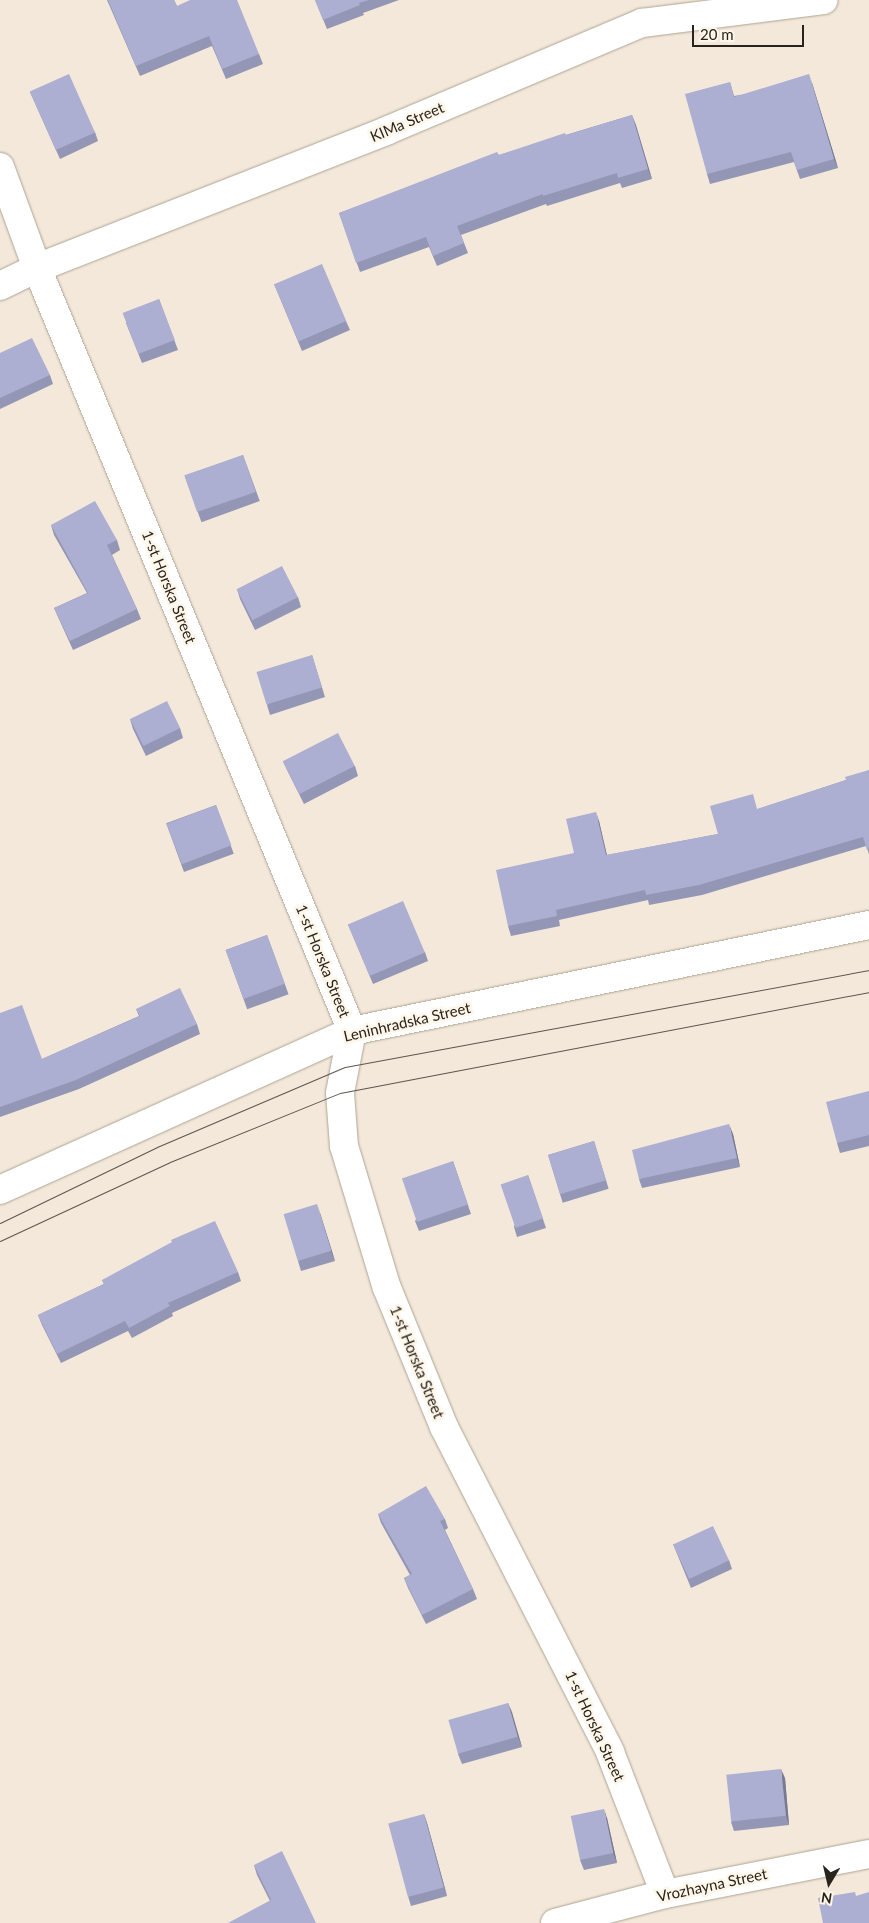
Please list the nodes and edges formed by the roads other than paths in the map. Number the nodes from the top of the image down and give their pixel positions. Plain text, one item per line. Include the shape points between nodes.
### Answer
1 (824, 0) edge
2 (0, 167) edge
3 (37, 268) junction
4 (0, 286) edge
5 (869, 925) edge
6 (352, 1031) junction
7 (0, 1190) edge
8 (869, 1854) edge
9 (665, 1894) junction
10 (555, 1923) edge

1 - 3 street, KIMa Street via 642,23 386,132
2 - 3 street, 1-st Horska Street
3 - 4 street, KIMa Street
3 - 6 street, 1-st Horska Street
5 - 6 street, Leninhradska Street
6 - 7 street, Leninhradska Street
6 - 9 street, 1-st Horska Street via 340,1093 344,1146 387,1288 444,1427 610,1752
8 - 9 street, Vrozhayna Street
9 - 10 street, Vrozhayna Street

